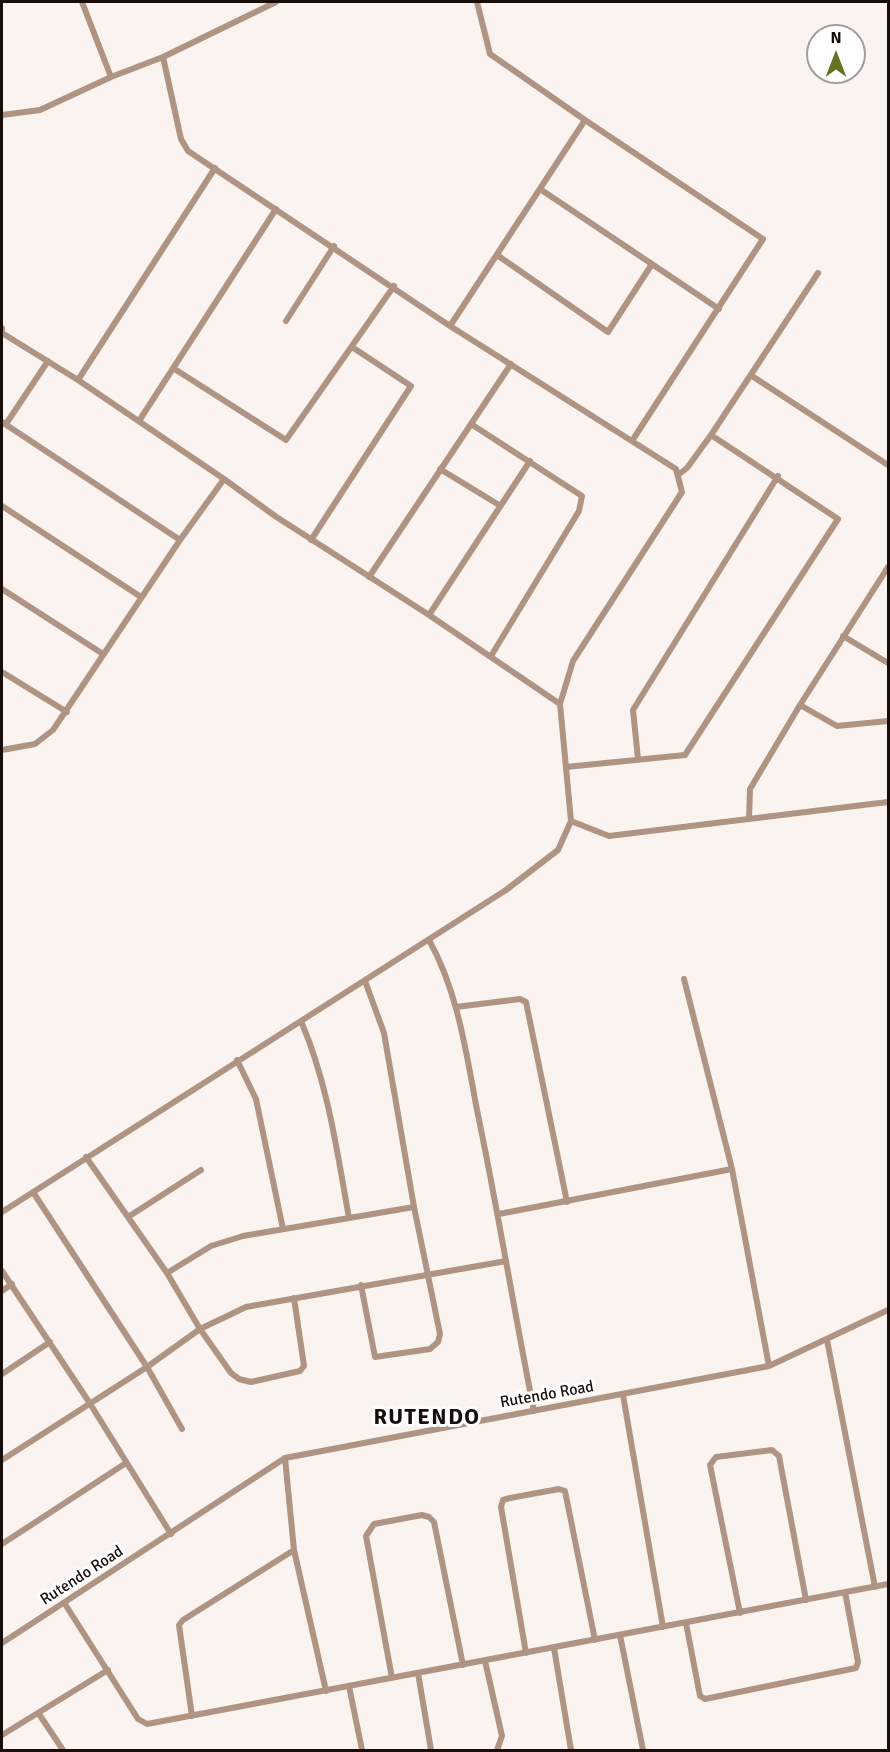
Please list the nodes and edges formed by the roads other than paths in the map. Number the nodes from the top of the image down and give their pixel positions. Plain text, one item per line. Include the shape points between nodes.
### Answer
1 (82, 2) edge
2 (276, 2) edge
3 (477, 2) edge
4 (163, 57) junction
5 (111, 77) junction
6 (2, 115) edge
7 (585, 120) junction
8 (214, 168) junction
9 (540, 189) junction
10 (276, 209) junction
11 (334, 246) junction
12 (497, 255) junction
13 (652, 264) junction
14 (818, 273) dead end
15 (394, 286) junction
16 (719, 309) junction
17 (286, 321) dead end
18 (450, 326) junction
19 (2, 328) edge
20 (352, 347) junction
21 (48, 361) junction
22 (511, 364) junction
23 (172, 368) junction
24 (752, 376) junction
25 (78, 380) junction
26 (139, 421) junction
27 (4, 423) edge
28 (471, 424) junction
29 (711, 435) junction
30 (632, 441) junction
31 (530, 461) junction
32 (888, 465) edge
33 (440, 469) junction
34 (678, 475) junction
35 (778, 476) junction
36 (224, 479) junction
37 (2, 506) edge
38 (499, 506) junction
39 (180, 540) junction
40 (311, 540) junction
41 (888, 567) edge
42 (369, 577) junction
43 (2, 589) edge
44 (141, 597) junction
45 (429, 615) junction
46 (843, 636) junction
47 (103, 654) junction
48 (491, 656) junction
49 (888, 663) edge
50 (2, 672) edge
51 (560, 704) junction
52 (800, 705) junction
53 (67, 712) junction
54 (888, 721) edge
55 (2, 750) edge
56 (638, 759) junction
57 (566, 767) junction
58 (888, 802) edge
59 (749, 819) junction
60 (571, 821) junction
61 (429, 940) junction
62 (684, 979) dead end
63 (365, 981) junction
64 (456, 1007) junction
65 (301, 1021) junction
66 (237, 1060) junction
67 (86, 1157) junction
68 (732, 1169) junction
69 (201, 1170) dead end
70 (33, 1192) junction
71 (567, 1202) junction
72 (414, 1208) junction
73 (2, 1212) edge
74 (499, 1214) junction
75 (128, 1217) junction
76 (349, 1218) junction
77 (283, 1229) junction
78 (506, 1261) junction
79 (2, 1271) edge
80 (167, 1273) junction
81 (429, 1273) junction
82 (12, 1284) junction
83 (361, 1285) junction
84 (2, 1291) edge
85 (294, 1298) junction
86 (888, 1310) edge
87 (201, 1329) junction
88 (827, 1340) junction
89 (50, 1342) junction
90 (769, 1366) junction
91 (147, 1367) junction
92 (2, 1374) edge
93 (623, 1395) junction
94 (89, 1402) junction
95 (534, 1411) junction
96 (182, 1429) dead end
97 (285, 1458) junction
98 (2, 1460) edge
99 (126, 1463) junction
100 (171, 1534) junction
101 (2, 1544) edge
102 (294, 1550) junction
103 (888, 1584) edge
104 (875, 1587) junction
105 (845, 1593) junction
106 (806, 1600) junction
107 (65, 1604) junction
108 (740, 1612) junction
109 (686, 1623) junction
110 (663, 1627) junction
111 (620, 1635) junction
112 (595, 1640) junction
113 (2, 1643) edge
114 (554, 1648) junction
115 (526, 1653) junction
116 (485, 1660) junction
117 (463, 1665) junction
118 (108, 1670) junction
119 (418, 1673) junction
120 (392, 1678) junction
121 (349, 1686) junction
122 (326, 1691) junction
123 (39, 1714) junction
124 (192, 1716) junction
125 (2, 1735) edge
126 (63, 1750) edge
127 (362, 1750) edge
128 (431, 1750) edge
129 (497, 1750) edge
130 (571, 1750) edge
131 (643, 1750) edge

1 - 5 street
2 - 4 street
3 - 7 street via 490,54
4 - 5 street
4 - 8 street via 181,139 188,151
5 - 6 street via 40,110
7 - 9 street
7 - 16 street via 763,239
8 - 10 street
8 - 25 street
9 - 12 street
9 - 13 street
10 - 11 street
10 - 23 street
11 - 15 street
11 - 17 street
12 - 13 street via 608,332
12 - 18 street
13 - 16 street
14 - 24 street
15 - 18 street
15 - 20 street
16 - 30 street
18 - 22 street
19 - 21 street via 2,333
20 - 23 street via 286,440
20 - 40 street via 411,386
21 - 25 street
21 - 27 street
22 - 28 street
22 - 30 street
23 - 26 street
24 - 29 street
24 - 32 street
25 - 26 street
26 - 36 street
27 - 39 street
28 - 31 street
28 - 33 street
29 - 34 street
29 - 35 street
30 - 34 street via 676,469
31 - 38 street
31 - 48 street via 582,496 579,511
33 - 38 street
33 - 42 street
34 - 51 street via 682,492 573,661
35 - 56 street via 633,710
35 - 56 street via 838,519 685,755
36 - 39 street
36 - 40 street
37 - 44 street
38 - 45 street
39 - 44 street
40 - 42 street
41 - 46 street
42 - 45 street
43 - 47 street
44 - 47 street
45 - 48 street
46 - 49 street
46 - 52 street
47 - 53 street
48 - 51 street
50 - 53 street
51 - 57 street
52 - 54 street via 837,726
52 - 59 street via 750,789
53 - 55 street via 35,744
56 - 57 street
57 - 60 street
58 - 59 street
59 - 60 street via 609,836
60 - 61 street via 558,850 506,890
61 - 63 street
61 - 64 street
62 - 68 street
63 - 65 street
63 - 72 street via 384,1034
64 - 71 street via 520,999 526,1002
64 - 74 street
65 - 66 street
65 - 76 street via 324,1085
66 - 67 street
66 - 77 street via 255,1099
67 - 70 street
67 - 75 street
68 - 71 street
68 - 90 street
69 - 75 street
70 - 73 street
70 - 91 street
71 - 74 street
72 - 76 street
72 - 81 street
74 - 78 street
75 - 80 street
76 - 77 street
77 - 80 street via 211,1246
78 - 81 street
78 - 95 street
79 - 82 street
80 - 87 street
81 - 83 street
81 - 83 street via 440,1334 430,1349 375,1356
82 - 84 street
82 - 89 street
83 - 85 street
85 - 87 street via 246,1307
85 - 87 street via 305,1359 300,1371 251,1382 239,1379
86 - 88 street, Rutendo Road
87 - 91 street
88 - 90 street, Rutendo Road
88 - 104 street
89 - 92 street
89 - 94 street
90 - 93 street, Rutendo Road
91 - 94 street
91 - 96 street
93 - 95 street, Rutendo Road
93 - 110 street
94 - 98 street
94 - 99 street
95 - 97 street, Rutendo Road
97 - 100 street, Rutendo Road
97 - 102 street
99 - 100 street
99 - 101 street
100 - 107 street, Rutendo Road
102 - 122 street
102 - 124 street via 179,1625
103 - 104 street
104 - 105 street
105 - 106 street
105 - 109 street via 856,1668 705,1700 700,1696
106 - 108 street
106 - 108 street via 779,1456 772,1450 716,1457 711,1465
107 - 113 street, Rutendo Road
107 - 118 street
108 - 109 street
109 - 110 street
110 - 111 street
111 - 112 street
111 - 131 street
112 - 114 street
112 - 115 street via 568,1496 559,1489 510,1498 503,1500 501,1507
114 - 115 street
114 - 130 street
115 - 116 street
116 - 117 street
116 - 129 street via 502,1736
117 - 119 street
117 - 120 street via 434,1522 422,1515 374,1524 366,1536
118 - 123 street
118 - 124 street via 138,1719 147,1724
119 - 120 street
119 - 128 street
120 - 121 street
121 - 122 street
121 - 127 street
122 - 124 street
123 - 125 street
123 - 126 street

